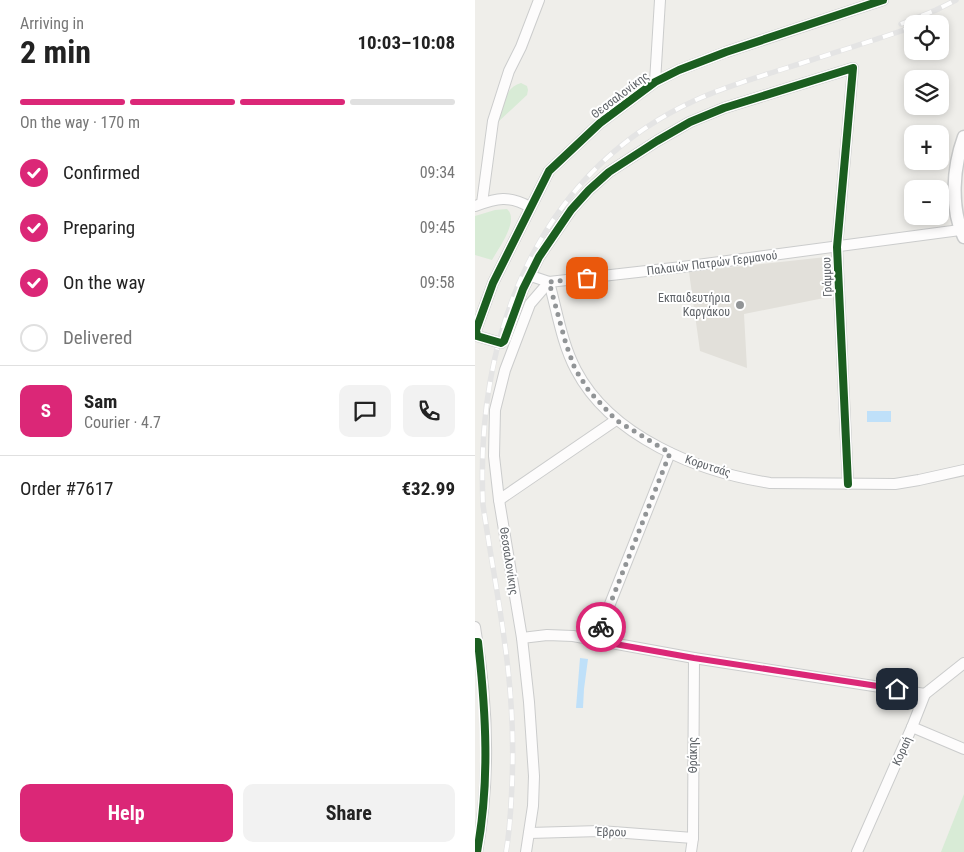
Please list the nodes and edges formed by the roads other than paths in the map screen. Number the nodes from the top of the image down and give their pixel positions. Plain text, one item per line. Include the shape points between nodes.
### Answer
1 (539, 0) edge
2 (660, 0) edge
3 (883, 0) edge
4 (655, 82) junction
5 (964, 137) edge
6 (477, 202) edge
7 (530, 207) junction
8 (962, 234) edge
9 (837, 246) junction
10 (531, 276) junction
11 (549, 282) junction
12 (476, 330) edge
13 (616, 420) junction
14 (670, 453) junction
15 (964, 470) edge
16 (847, 484) junction
17 (499, 500) junction
18 (475, 627) edge
19 (522, 638) junction
20 (598, 641) junction
21 (476, 642) edge
22 (694, 658) junction
23 (964, 663) edge
24 (925, 694) junction
25 (912, 727) junction
26 (964, 749) edge
27 (529, 833) junction
28 (693, 838) junction
29 (477, 852) edge
30 (526, 852) edge
31 (691, 852) edge
32 (857, 852) edge

1 - 6 street via 509,71 493,121
2 - 4 street
3 - 4 street, Θεσσαλονίκης via 720,54
4 - 7 street, Θεσσαλονίκης via 600,124 549,171
5 - 8 street via 956,171 955,201
6 - 7 street via 503,198 517,200
7 - 12 street, Θεσσαλονίκης via 493,283
8 - 9 street, Παλαιών Πατρών Γερμανού
9 - 10 street, Γράμμου via 853,68 724,108 690,122 609,172 571,210 539,257
9 - 11 street, Παλαιών Πατρών Γερμανού
9 - 16 street, Γράμμου
10 - 11 street, Παλαιών Πατρών Γερμανού
10 - 12 street, bridge via 523,289 506,338 501,343 477,336
11 - 13 street, Κορυτσάς via 575,369 589,391
11 - 17 street, Θεσσαλονίκης via 530,304 505,370 495,410 494,456
13 - 14 street, Κορυτσάς
13 - 17 street
14 - 16 street, Κορυτσάς via 750,480
14 - 20 street
15 - 16 street, Κορυτσάς via 895,484
17 - 19 street, Θεσσαλονίκης
18 - 21 street
19 - 20 street via 573,636
19 - 27 street, Θεσσαλονίκης via 534,776
20 - 22 street
21 - 29 street via 484,694 486,755 484,810
22 - 24 street
22 - 28 street, Θράκης
23 - 24 street
24 - 25 street, Κοραή
25 - 26 street
25 - 32 street, Κοραή
27 - 28 street, Έβρου via 600,831
27 - 30 street, Θεσσαλονίκης
28 - 31 street, Θράκης

